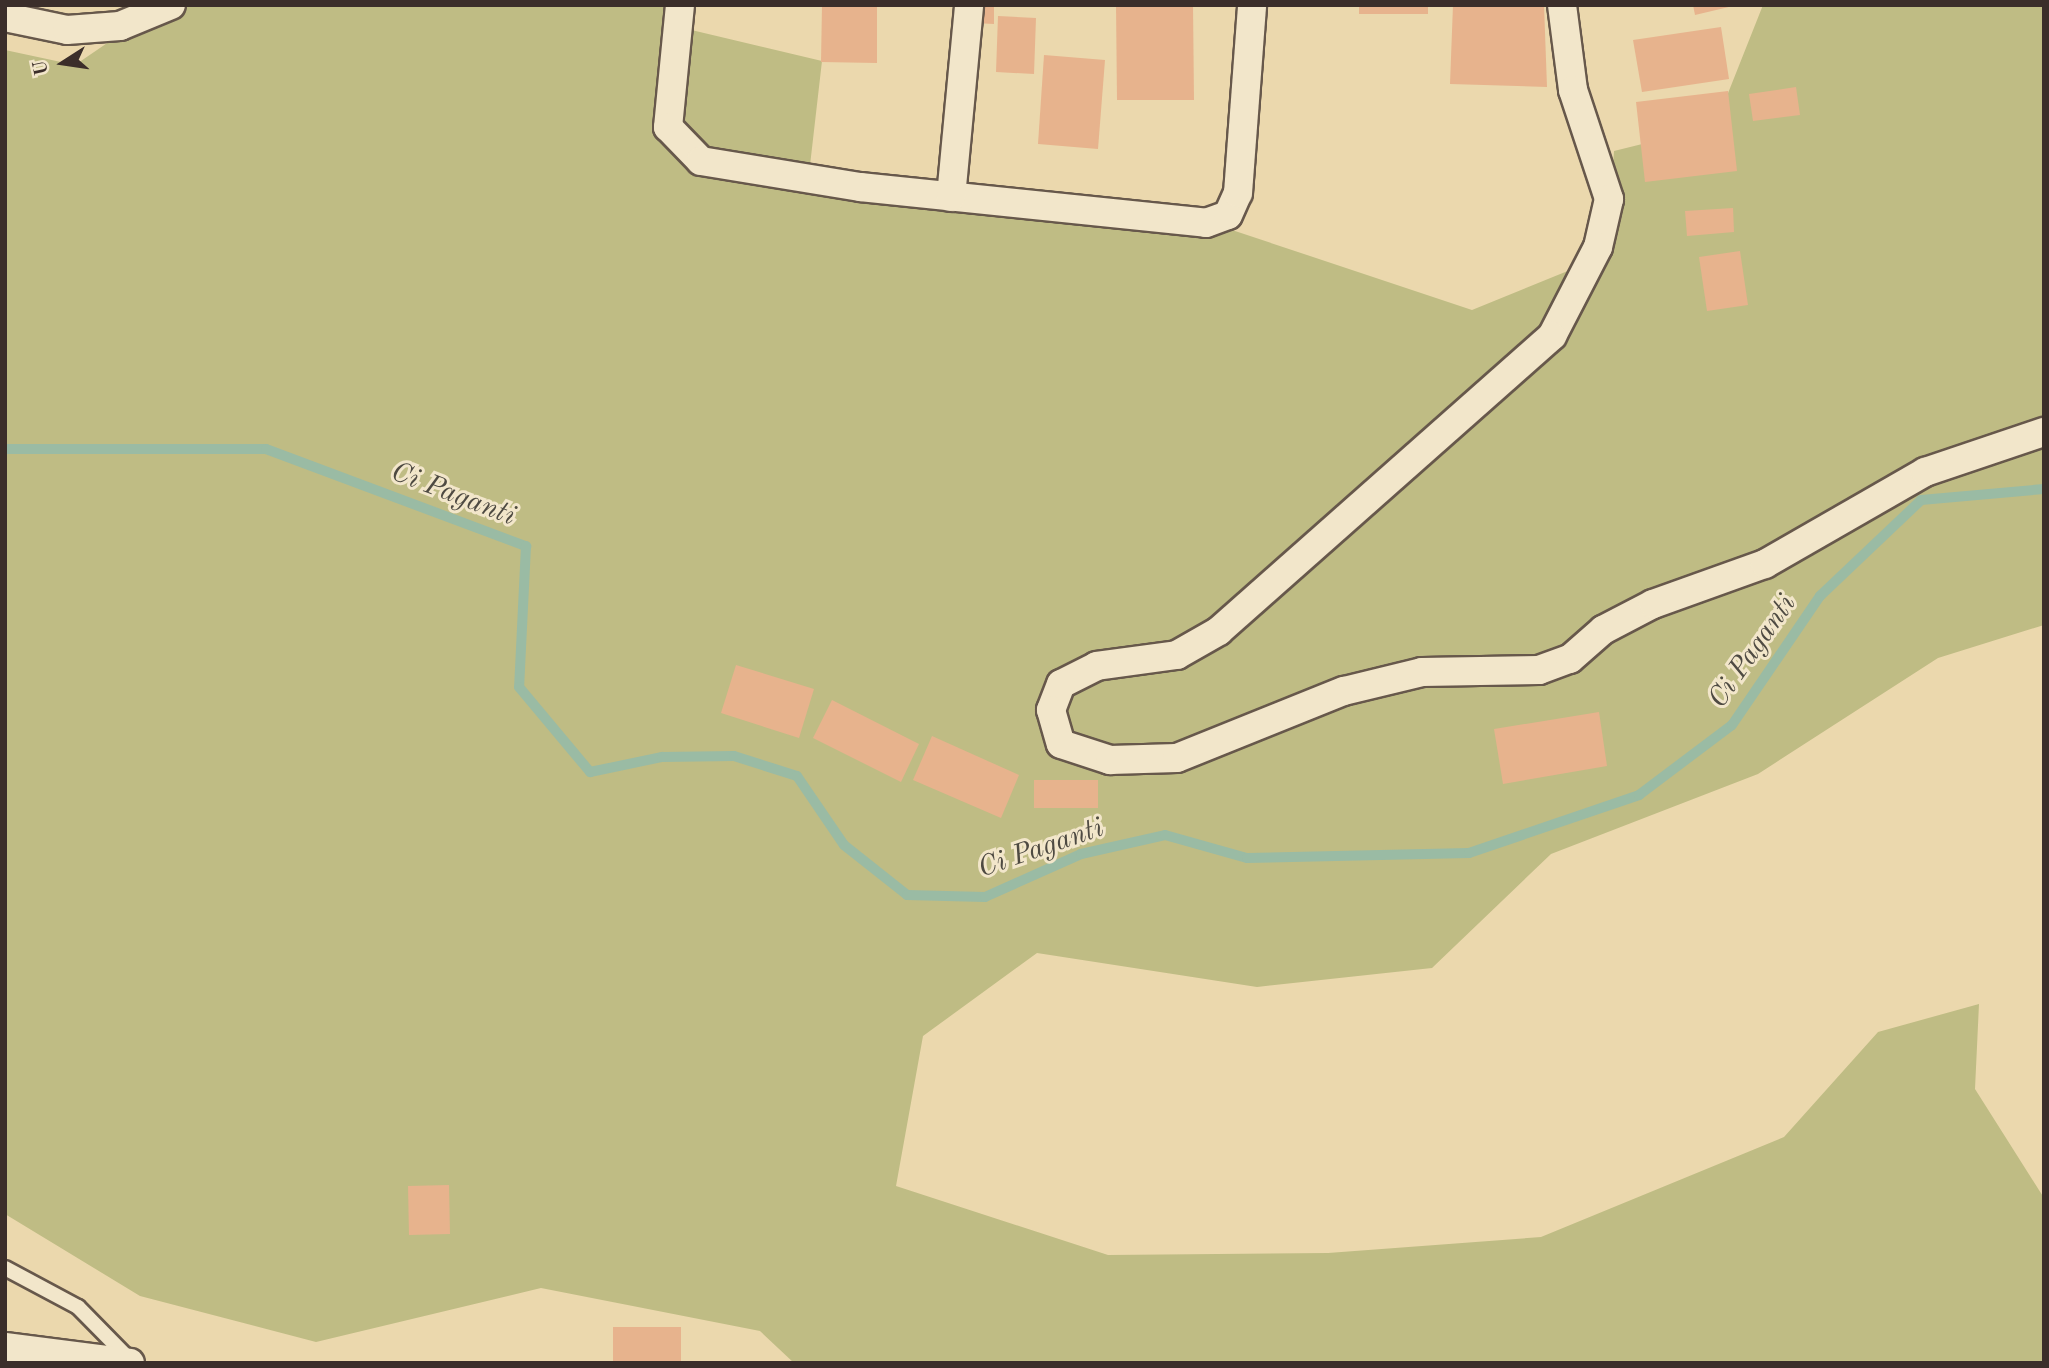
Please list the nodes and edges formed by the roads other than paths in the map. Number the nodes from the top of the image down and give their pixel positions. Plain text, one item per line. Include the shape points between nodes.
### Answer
1 (171, 5) edge
2 (680, 5) edge
3 (969, 5) edge
4 (1252, 5) edge
5 (1562, 5) edge
6 (5, 17) edge
7 (951, 197) junction
8 (2044, 432) edge
9 (5, 1268) edge
10 (5, 1347) edge
11 (132, 1363) edge

1 - 6 street via 120,26 67,30
2 - 7 street via 668,127 701,161
3 - 7 street
4 - 7 street via 1238,193 1228,215 1206,223
5 - 8 street via 1573,90 1609,199 1598,247 1552,335 1219,631 1177,655 1097,666 1061,684 1051,710 1061,744 1110,760 1177,758 1345,691 1422,672 1539,670 1570,659 1603,630 1653,604 1765,564 1925,472
9 - 11 lane via 99,1322
10 - 11 street

